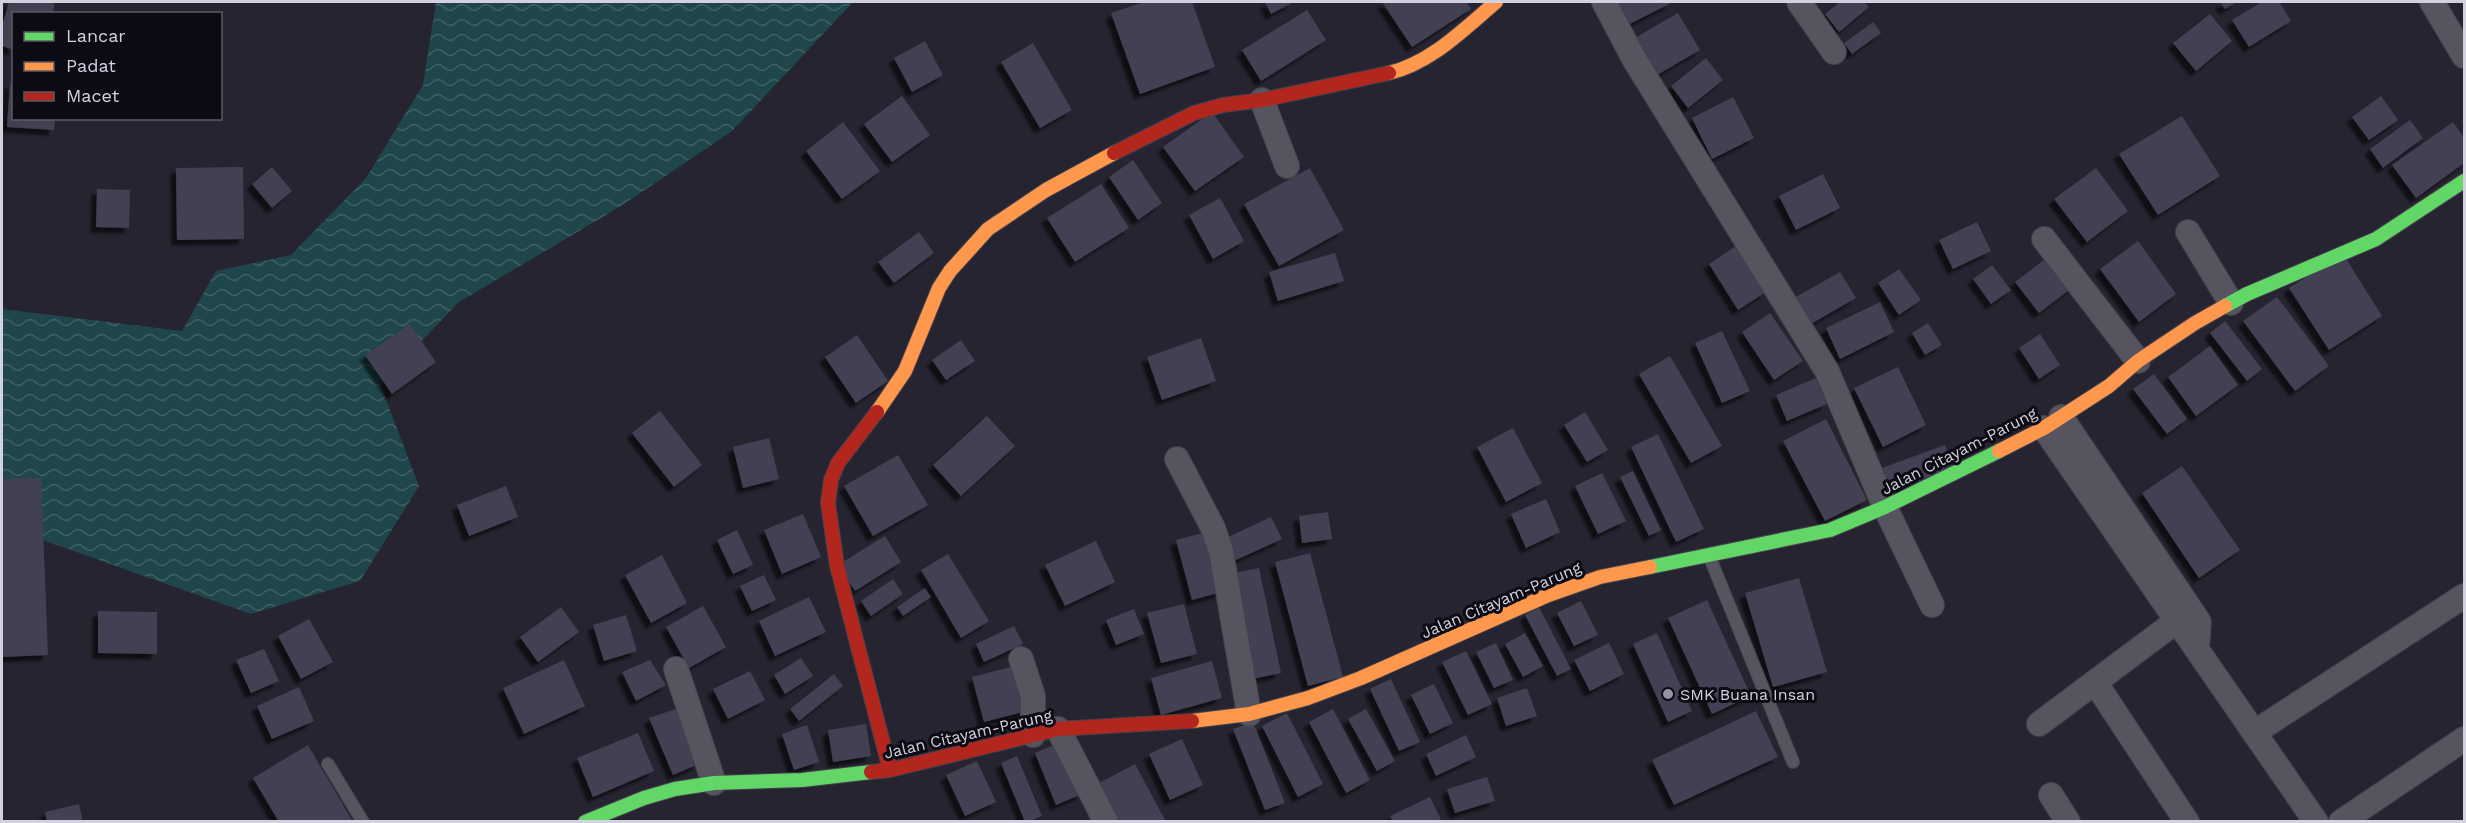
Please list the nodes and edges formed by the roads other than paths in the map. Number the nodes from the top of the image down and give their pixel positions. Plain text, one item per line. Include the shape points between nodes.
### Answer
1 (1496, 2) edge
2 (1604, 2) edge
3 (1799, 2) edge
4 (2432, 2) edge
5 (1834, 52) dead end
6 (2464, 56) edge
7 (1262, 100) junction
8 (1287, 166) dead end
9 (2464, 181) edge
10 (2188, 232) dead end
11 (2044, 239) dead end
12 (2231, 303) junction
13 (2138, 361) junction
14 (2052, 423) junction
15 (1177, 459) dead end
16 (1885, 507) junction
17 (1708, 555) junction
18 (2464, 596) edge
19 (1932, 605) dead end
20 (2178, 620) junction
21 (2197, 648) junction
22 (1021, 659) dead end
23 (676, 669) dead end
24 (2095, 682) junction
25 (1249, 714) junction
26 (2039, 724) dead end
27 (1058, 729) junction
28 (2255, 732) junction
29 (1033, 735) junction
30 (2463, 744) edge
31 (1793, 762) dead end
32 (328, 764) dead end
33 (890, 770) junction
34 (714, 783) junction
35 (2051, 795) dead end
36 (363, 822) edge
37 (585, 822) edge
38 (1106, 822) edge
39 (2068, 822) edge
40 (2187, 822) edge
41 (2316, 822) edge
42 (2341, 822) edge

1 - 7 street via 1449,42 1393,72
2 - 16 street via 1634,59 1827,371
3 - 5 street
4 - 6 street
7 - 8 street
7 - 33 street via 1204,110 1159,129 1046,190 988,229 939,288 905,371 838,463 828,503 837,566
9 - 12 street, Jalan Citayam-Parung via 2376,239
10 - 12 street
11 - 13 street
12 - 13 street, Jalan Citayam-Parung
13 - 14 street, Jalan Citayam-Parung via 2109,386
14 - 16 street, Jalan Citayam-Parung
14 - 20 street
14 - 21 street via 2199,622
15 - 25 street via 1221,551
16 - 17 street, Jalan Citayam-Parung via 1830,530
16 - 19 street
17 - 25 street, Jalan Citayam-Parung via 1589,580 1361,678
17 - 31 lane
18 - 28 street
20 - 21 street
20 - 24 street
21 - 28 street
22 - 29 street via 1033,696
23 - 34 street
24 - 26 street
24 - 40 street
25 - 27 street, Jalan Citayam-Parung
27 - 29 street, Jalan Citayam-Parung
27 - 38 street
28 - 41 street
29 - 33 street, Jalan Citayam-Parung
30 - 42 street
32 - 36 lane
33 - 34 street, Jalan Citayam-Parung via 802,780
34 - 37 street, Jalan Citayam-Parung via 644,798
35 - 39 street

